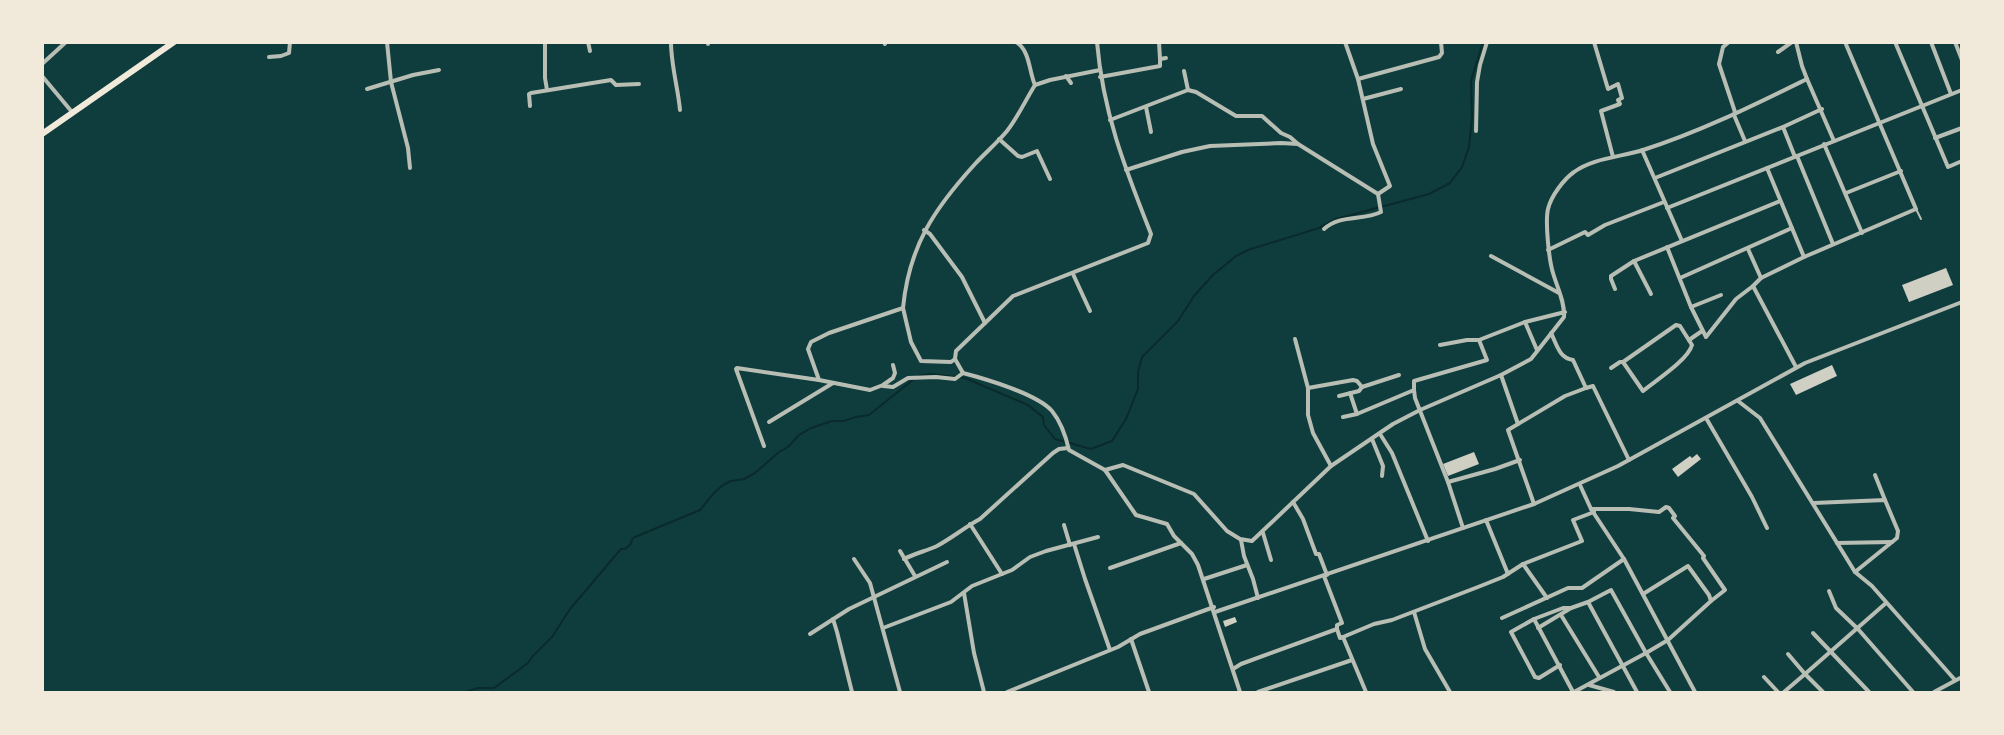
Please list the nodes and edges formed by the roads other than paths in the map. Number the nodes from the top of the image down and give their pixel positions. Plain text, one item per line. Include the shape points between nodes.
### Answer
1 (66, 42) edge
2 (174, 42) edge
3 (290, 42) edge
4 (387, 42) edge
5 (545, 42) edge
6 (588, 42) edge
7 (671, 42) edge
8 (1016, 42) edge
9 (1098, 42) edge
10 (1159, 42) edge
11 (1345, 42) edge
12 (1441, 42) edge
13 (1487, 42) edge
14 (1594, 42) edge
15 (1729, 42) edge
16 (1792, 42) edge
17 (1796, 42) edge
18 (1845, 42) edge
19 (1896, 42) edge
20 (1931, 42) edge
21 (1955, 42) edge
22 (590, 51) dead end
23 (1778, 52) dead end
24 (269, 57) dead end
25 (1166, 58) dead end
26 (1160, 59) junction
27 (1962, 60) edge
28 (42, 64) edge
29 (439, 70) dead end
30 (1100, 70) junction
31 (1184, 71) dead end
32 (42, 76) edge
33 (1066, 76) junction
34 (1100, 77) junction
35 (1358, 79) junction
36 (1807, 79) junction
37 (391, 82) junction
38 (639, 84) dead end
39 (1071, 84) dead end
40 (1035, 85) junction
41 (367, 89) dead end
42 (1401, 89) dead end
43 (547, 90) junction
44 (1188, 90) junction
45 (1962, 90) edge
46 (1951, 94) junction
47 (1363, 99) junction
48 (530, 106) dead end
49 (1146, 107) junction
50 (1922, 107) junction
51 (1822, 109) junction
52 (680, 110) dead end
53 (72, 112) junction
54 (1734, 115) junction
55 (1110, 120) junction
56 (1881, 122) junction
57 (1783, 127) junction
58 (1962, 128) edge
59 (1476, 131) dead end
60 (1151, 132) dead end
61 (42, 134) edge
62 (1935, 138) junction
63 (1000, 139) junction
64 (1834, 141) junction
65 (1745, 142) junction
66 (1298, 144) junction
67 (1824, 144) junction
68 (1642, 150) junction
69 (1614, 157) junction
70 (1796, 157) junction
71 (1962, 161) edge
72 (410, 168) dead end
73 (1767, 168) junction
74 (1126, 170) junction
75 (1901, 170) junction
76 (1655, 178) junction
77 (1050, 179) dead end
78 (1846, 193) junction
79 (1378, 194) junction
80 (1780, 201) junction
81 (1664, 202) junction
82 (1667, 208) junction
83 (1916, 209) junction
84 (1922, 219) dead end
85 (1324, 228) dead end
86 (1792, 228) junction
87 (924, 230) junction
88 (1862, 233) junction
89 (1682, 241) junction
90 (1833, 244) junction
91 (1667, 247) junction
92 (1748, 249) junction
93 (1548, 250) junction
94 (1491, 256) dead end
95 (1804, 257) junction
96 (1634, 261) junction
97 (1073, 274) junction
98 (1680, 278) junction
99 (1761, 278) junction
100 (1753, 286) junction
101 (1615, 289) dead end
102 (1559, 293) junction
103 (1650, 294) dead end
104 (1721, 295) dead end
105 (1962, 302) edge
106 (1691, 307) junction
107 (903, 308) junction
108 (1090, 311) dead end
109 (1564, 312) junction
110 (1525, 322) junction
111 (984, 323) junction
112 (1702, 331) junction
113 (1551, 333) junction
114 (1295, 339) dead end
115 (1479, 340) junction
116 (1689, 340) junction
117 (1440, 345) dead end
118 (1538, 350) junction
119 (955, 360) junction
120 (1623, 362) junction
121 (893, 364) dead end
122 (1796, 367) junction
123 (1611, 368) dead end
124 (963, 374) junction
125 (1399, 375) dead end
126 (1501, 375) junction
127 (818, 380) junction
128 (833, 383) junction
129 (883, 386) junction
130 (1362, 387) junction
131 (1308, 388) junction
132 (1586, 388) junction
133 (1414, 390) junction
134 (1350, 393) junction
135 (1339, 396) dead end
136 (1738, 401) junction
137 (1420, 410) junction
138 (1357, 414) junction
139 (1343, 416) dead end
140 (1706, 418) junction
141 (770, 422) dead end
142 (1518, 424) junction
143 (1380, 434) junction
144 (1372, 439) junction
145 (764, 446) dead end
146 (1068, 448) junction
147 (1520, 460) junction
148 (1629, 460) junction
149 (1332, 466) junction
150 (1105, 470) junction
151 (1875, 475) dead end
152 (1382, 476) dead end
153 (1448, 482) junction
154 (1580, 485) junction
155 (1885, 500) junction
156 (1293, 502) junction
157 (1534, 504) junction
158 (1814, 504) junction
159 (1592, 510) junction
160 (1486, 520) junction
161 (970, 524) junction
162 (1064, 525) dead end
163 (1463, 528) junction
164 (1767, 528) dead end
165 (1263, 533) junction
166 (1098, 537) dead end
167 (1241, 540) junction
168 (1428, 541) junction
169 (1892, 542) junction
170 (1181, 543) junction
171 (1837, 543) junction
172 (1072, 545) junction
173 (900, 551) dead end
174 (854, 559) dead end
175 (904, 559) junction
176 (1624, 559) junction
177 (1271, 560) dead end
178 (946, 562) dead end
179 (1247, 564) junction
180 (1523, 564) junction
181 (1110, 568) dead end
182 (1855, 572) junction
183 (1002, 574) junction
184 (1508, 574) junction
185 (1325, 575) junction
186 (915, 576) junction
187 (1204, 579) junction
188 (1829, 591) dead end
189 (964, 593) junction
190 (1643, 594) junction
191 (874, 598) junction
192 (1258, 598) junction
193 (1547, 598) junction
194 (1711, 601) junction
195 (1588, 602) junction
196 (1886, 603) junction
197 (1214, 607) junction
198 (1571, 608) junction
199 (1216, 612) junction
200 (1414, 612) junction
201 (1562, 615) junction
202 (1502, 618) dead end
203 (832, 619) junction
204 (1534, 619) junction
205 (883, 628) junction
206 (1538, 628) junction
207 (1337, 629) junction
208 (1858, 629) junction
209 (1813, 633) dead end
210 (810, 634) dead end
211 (1343, 637) junction
212 (1131, 639) junction
213 (1668, 640) junction
214 (1110, 650) junction
215 (1831, 652) junction
216 (1646, 653) junction
217 (1788, 654) dead end
218 (1352, 660) junction
219 (1560, 665) junction
220 (1622, 667) junction
221 (1232, 669) junction
222 (1805, 674) junction
223 (1764, 677) dead end
224 (1962, 677) edge
225 (1599, 678) junction
226 (1956, 680) junction
227 (1589, 685) junction
228 (1026, 686) junction
229 (852, 692) edge
230 (900, 692) edge
231 (984, 692) edge
232 (1007, 692) edge
233 (1029, 692) edge
234 (1150, 692) edge
235 (1240, 692) edge
236 (1258, 692) edge
237 (1366, 692) edge
238 (1450, 692) edge
239 (1574, 692) edge
240 (1614, 692) edge
241 (1637, 692) edge
242 (1670, 692) edge
243 (1696, 692) edge
244 (1778, 692) edge
245 (1784, 692) edge
246 (1823, 692) edge
247 (1868, 692) edge
248 (1913, 692) edge
249 (1934, 692) edge

1 - 28 street
2 - 53 highway
3 - 24 street via 289,53
4 - 37 street
5 - 43 street
6 - 22 street
7 - 52 street
8 - 40 street via 1025,51
9 - 30 street
10 - 26 street
11 - 35 street
12 - 35 street via 1442,53 1438,57
13 - 59 street via 1477,82
14 - 69 street via 1608,88 1618,84 1622,98 1618,100 1620,104 1601,111
15 - 54 street via 1723,47 1719,64
16 - 23 street
17 - 36 street
18 - 56 street
19 - 50 street
20 - 46 street
21 - 27 street
25 - 26 street
26 - 34 street via 1160,66
29 - 37 street
30 - 33 street
30 - 34 street
31 - 44 street
32 - 53 street
33 - 39 street
33 - 40 street
34 - 55 street
35 - 47 street
36 - 51 street
36 - 54 street
37 - 41 street
37 - 72 street
38 - 43 street via 616,85 611,80
40 - 63 street
42 - 47 street
43 - 48 street via 529,94
44 - 49 street
44 - 66 street via 1236,116 1262,116
45 - 46 street
46 - 50 street
47 - 79 street via 1373,144 1390,186
49 - 55 street
49 - 60 street
50 - 56 street
50 - 62 street
51 - 57 street
51 - 64 street
53 - 61 highway
54 - 65 street
54 - 68 street
55 - 74 street
56 - 64 street
56 - 75 street
57 - 65 street
57 - 70 street
58 - 62 street
62 - 71 street via 1948,167
63 - 77 street via 1018,156 1037,151
63 - 87 street via 944,201
64 - 67 street
65 - 76 street
66 - 74 street via 1210,146
66 - 79 street
67 - 70 street
67 - 78 street
68 - 69 street
68 - 76 street
69 - 93 street via 1576,170 1557,192 1547,211
70 - 73 street
70 - 90 street
73 - 80 street
73 - 82 street
74 - 97 street via 1151,234 1148,242
75 - 78 street
75 - 83 street
76 - 81 street
78 - 88 street
79 - 85 street via 1380,212 1338,220
80 - 86 street
80 - 89 street
81 - 82 street
81 - 93 street
82 - 89 street
83 - 84 lane
83 - 88 street
86 - 92 street
86 - 95 street
87 - 107 street via 913,258
87 - 111 street via 962,277
88 - 90 street
89 - 91 street
90 - 95 street
91 - 96 street
91 - 98 street
92 - 98 street
92 - 99 street
93 - 102 street
94 - 102 street
95 - 99 street
96 - 101 street via 1612,276 1610,279
96 - 103 street
97 - 108 street
97 - 111 street via 1014,296
98 - 106 street
99 - 100 street
100 - 112 street via 1736,298 1706,338
100 - 122 street
102 - 109 street
104 - 106 street
105 - 122 street
106 - 112 street
107 - 119 street via 911,342 922,361
107 - 127 street via 811,342 808,350
109 - 110 street
109 - 113 street via 1564,317
110 - 115 street
110 - 118 street
111 - 119 street via 956,351
112 - 116 street
113 - 118 street
113 - 132 street via 1561,356 1574,360
114 - 131 street
115 - 117 street
115 - 133 street via 1487,360 1414,381
116 - 120 street via 1676,325
116 - 120 street via 1691,349 1643,391
118 - 126 street via 1531,359
119 - 124 street
120 - 123 street
121 - 129 street via 895,375
122 - 136 street
124 - 129 street via 955,380 919,377 908,378 892,388
124 - 146 street via 1017,391 1048,407 1065,436
125 - 130 street
126 - 137 street
126 - 142 street
127 - 128 street
127 - 145 street via 736,368
128 - 129 street via 870,390
128 - 141 street
130 - 131 street via 1353,380
130 - 134 street via 1358,392
131 - 149 street via 1308,415 1313,433
132 - 142 street via 1565,396
132 - 148 street via 1593,386
133 - 137 street
133 - 138 street
134 - 135 street
134 - 138 street
136 - 140 street
136 - 158 street via 1760,418
137 - 143 street
137 - 153 street
138 - 139 street
140 - 148 street
140 - 164 street
142 - 147 street via 1508,430
143 - 144 street
143 - 168 street via 1392,453
144 - 149 street
144 - 152 street via 1383,466
146 - 150 street via 1073,454
146 - 161 street via 1053,453 980,519
147 - 153 street
147 - 157 street
148 - 154 street
149 - 156 street
150 - 167 street via 1123,465 1194,494 1223,527
150 - 170 street via 1136,515 1165,522
151 - 155 street
153 - 163 street
154 - 157 street
154 - 159 street
155 - 158 street
155 - 169 street via 1898,531
156 - 165 street
156 - 185 street via 1316,554 1319,554
157 - 160 street
158 - 171 street
159 - 176 street
159 - 180 street via 1573,520 1582,541
159 - 194 street via 1659,512 1670,508 1725,590
160 - 163 street
160 - 184 street
161 - 175 street via 939,545
161 - 183 street
162 - 172 street
163 - 168 street
165 - 167 street via 1252,541
165 - 177 street
166 - 172 street
167 - 179 street
168 - 185 street
169 - 171 street
169 - 182 street
170 - 181 street
170 - 187 street via 1195,558
171 - 182 street
172 - 183 street via 1038,554
172 - 214 street
173 - 175 street
174 - 191 street via 870,583
175 - 186 street
176 - 190 street
176 - 193 street via 1589,584 1568,588
178 - 186 street
179 - 187 street
179 - 192 street
180 - 184 street
180 - 193 street
182 - 196 street
183 - 189 street via 972,586
184 - 200 street
185 - 192 street
185 - 207 street via 1342,623 1337,625
186 - 191 street
187 - 197 street
188 - 208 street via 1836,608
189 - 205 street via 951,602
189 - 231 street
190 - 194 street via 1688,566
190 - 213 street
191 - 203 street
191 - 205 street
192 - 199 street
193 - 202 street
194 - 213 street
195 - 198 street
195 - 216 street via 1611,590
195 - 220 street
196 - 208 street
196 - 226 street
197 - 199 street
197 - 212 street
198 - 201 street
198 - 204 street
199 - 221 street
200 - 211 street
200 - 238 street via 1425,649
201 - 206 street
201 - 225 street
203 - 210 street
203 - 229 street
204 - 206 street
204 - 219 street via 1510,633 1533,675 1538,678
205 - 230 street
206 - 219 street
207 - 211 street via 1340,638
207 - 221 street
208 - 215 street
208 - 248 street
209 - 215 street
211 - 218 street
212 - 214 street
212 - 234 street
213 - 216 street
213 - 243 street
214 - 228 street
215 - 222 street
215 - 247 street
216 - 220 street
216 - 242 street
217 - 222 street
218 - 236 street
218 - 237 street
219 - 239 street
220 - 225 street
220 - 241 street
221 - 235 street
222 - 245 street
222 - 246 street
223 - 244 street
224 - 226 street
225 - 227 street
226 - 249 street
227 - 239 street
227 - 240 street
228 - 232 street
228 - 233 street

